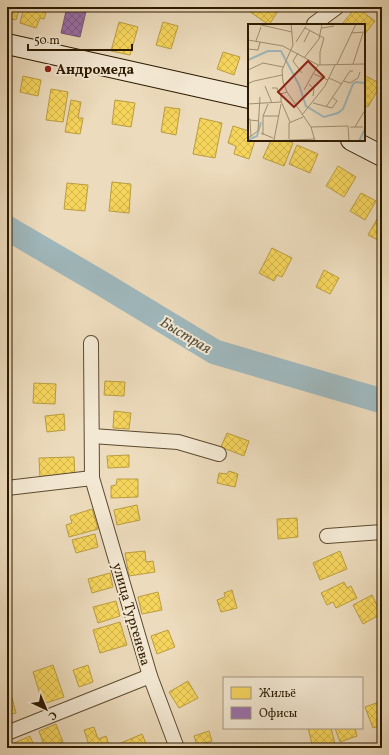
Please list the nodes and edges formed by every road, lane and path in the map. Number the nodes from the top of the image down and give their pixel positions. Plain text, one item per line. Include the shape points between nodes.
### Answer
1 (321, 7) edge
2 (337, 7) edge
3 (313, 24) edge
4 (314, 24) edge
5 (7, 44) edge
6 (248, 98) edge
7 (352, 141) edge
8 (382, 156) edge
9 (91, 344) dead end
10 (92, 436) junction
11 (219, 454) dead end
12 (92, 478) junction
13 (7, 488) edge
14 (382, 532) edge
15 (327, 536) dead end
16 (150, 676) junction
17 (7, 733) edge
18 (177, 748) edge

1 - 3 street
2 - 4 street
5 - 6 main road
7 - 8 main road
9 - 10 street, улица Тургенева
10 - 11 street via 178,442
10 - 12 street, улица Тургенева
12 - 13 street
12 - 16 street, улица Тургенева
14 - 15 street
16 - 17 street
16 - 18 street, улица Тургенева

